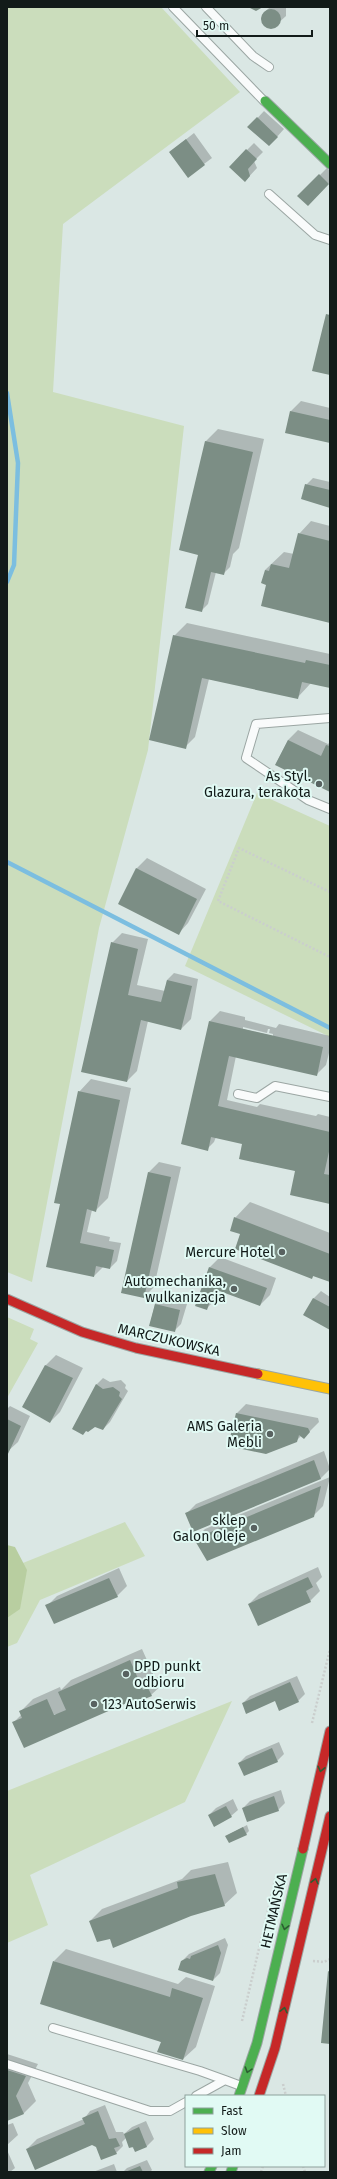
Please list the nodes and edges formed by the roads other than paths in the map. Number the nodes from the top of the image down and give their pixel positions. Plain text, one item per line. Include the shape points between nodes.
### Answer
1 (173, 7) edge
2 (206, 7) edge
3 (269, 67) dead end
4 (265, 101) joint
5 (330, 164) edge
6 (269, 194) dead end
7 (330, 240) edge
8 (330, 718) edge
9 (330, 809) edge
10 (238, 1094) dead end
11 (330, 1096) edge
12 (7, 1299) edge
13 (330, 1389) edge
14 (330, 1731) edge
15 (330, 1816) edge
16 (53, 2028) dead end
17 (256, 2043) junction
18 (275, 2048) junction
19 (7, 2064) edge
20 (225, 2080) junction
21 (243, 2086) junction
22 (198, 2095) edge
23 (239, 2095) edge
24 (259, 2095) edge
25 (185, 2103) edge

1 - 4 lane
2 - 3 lane via 252,56
4 - 5 main road
6 - 7 lane via 315,235
8 - 9 lane via 256,724 246,758 308,800
10 - 11 lane via 257,1098 275,1086
12 - 13 main road, MARCZUKOWSKA via 82,1332 136,1348
14 -> 17 main road, HETMAŃSKA
18 -> 15 main road
16 - 20 lane
17 - 18 main road
17 -> 21 main road, HETMAŃSKA
18 - 24 main road
19 - 25 lane via 150,2111 170,2111
20 - 21 lane
20 - 22 lane
21 - 23 main road, HETMAŃSKA

